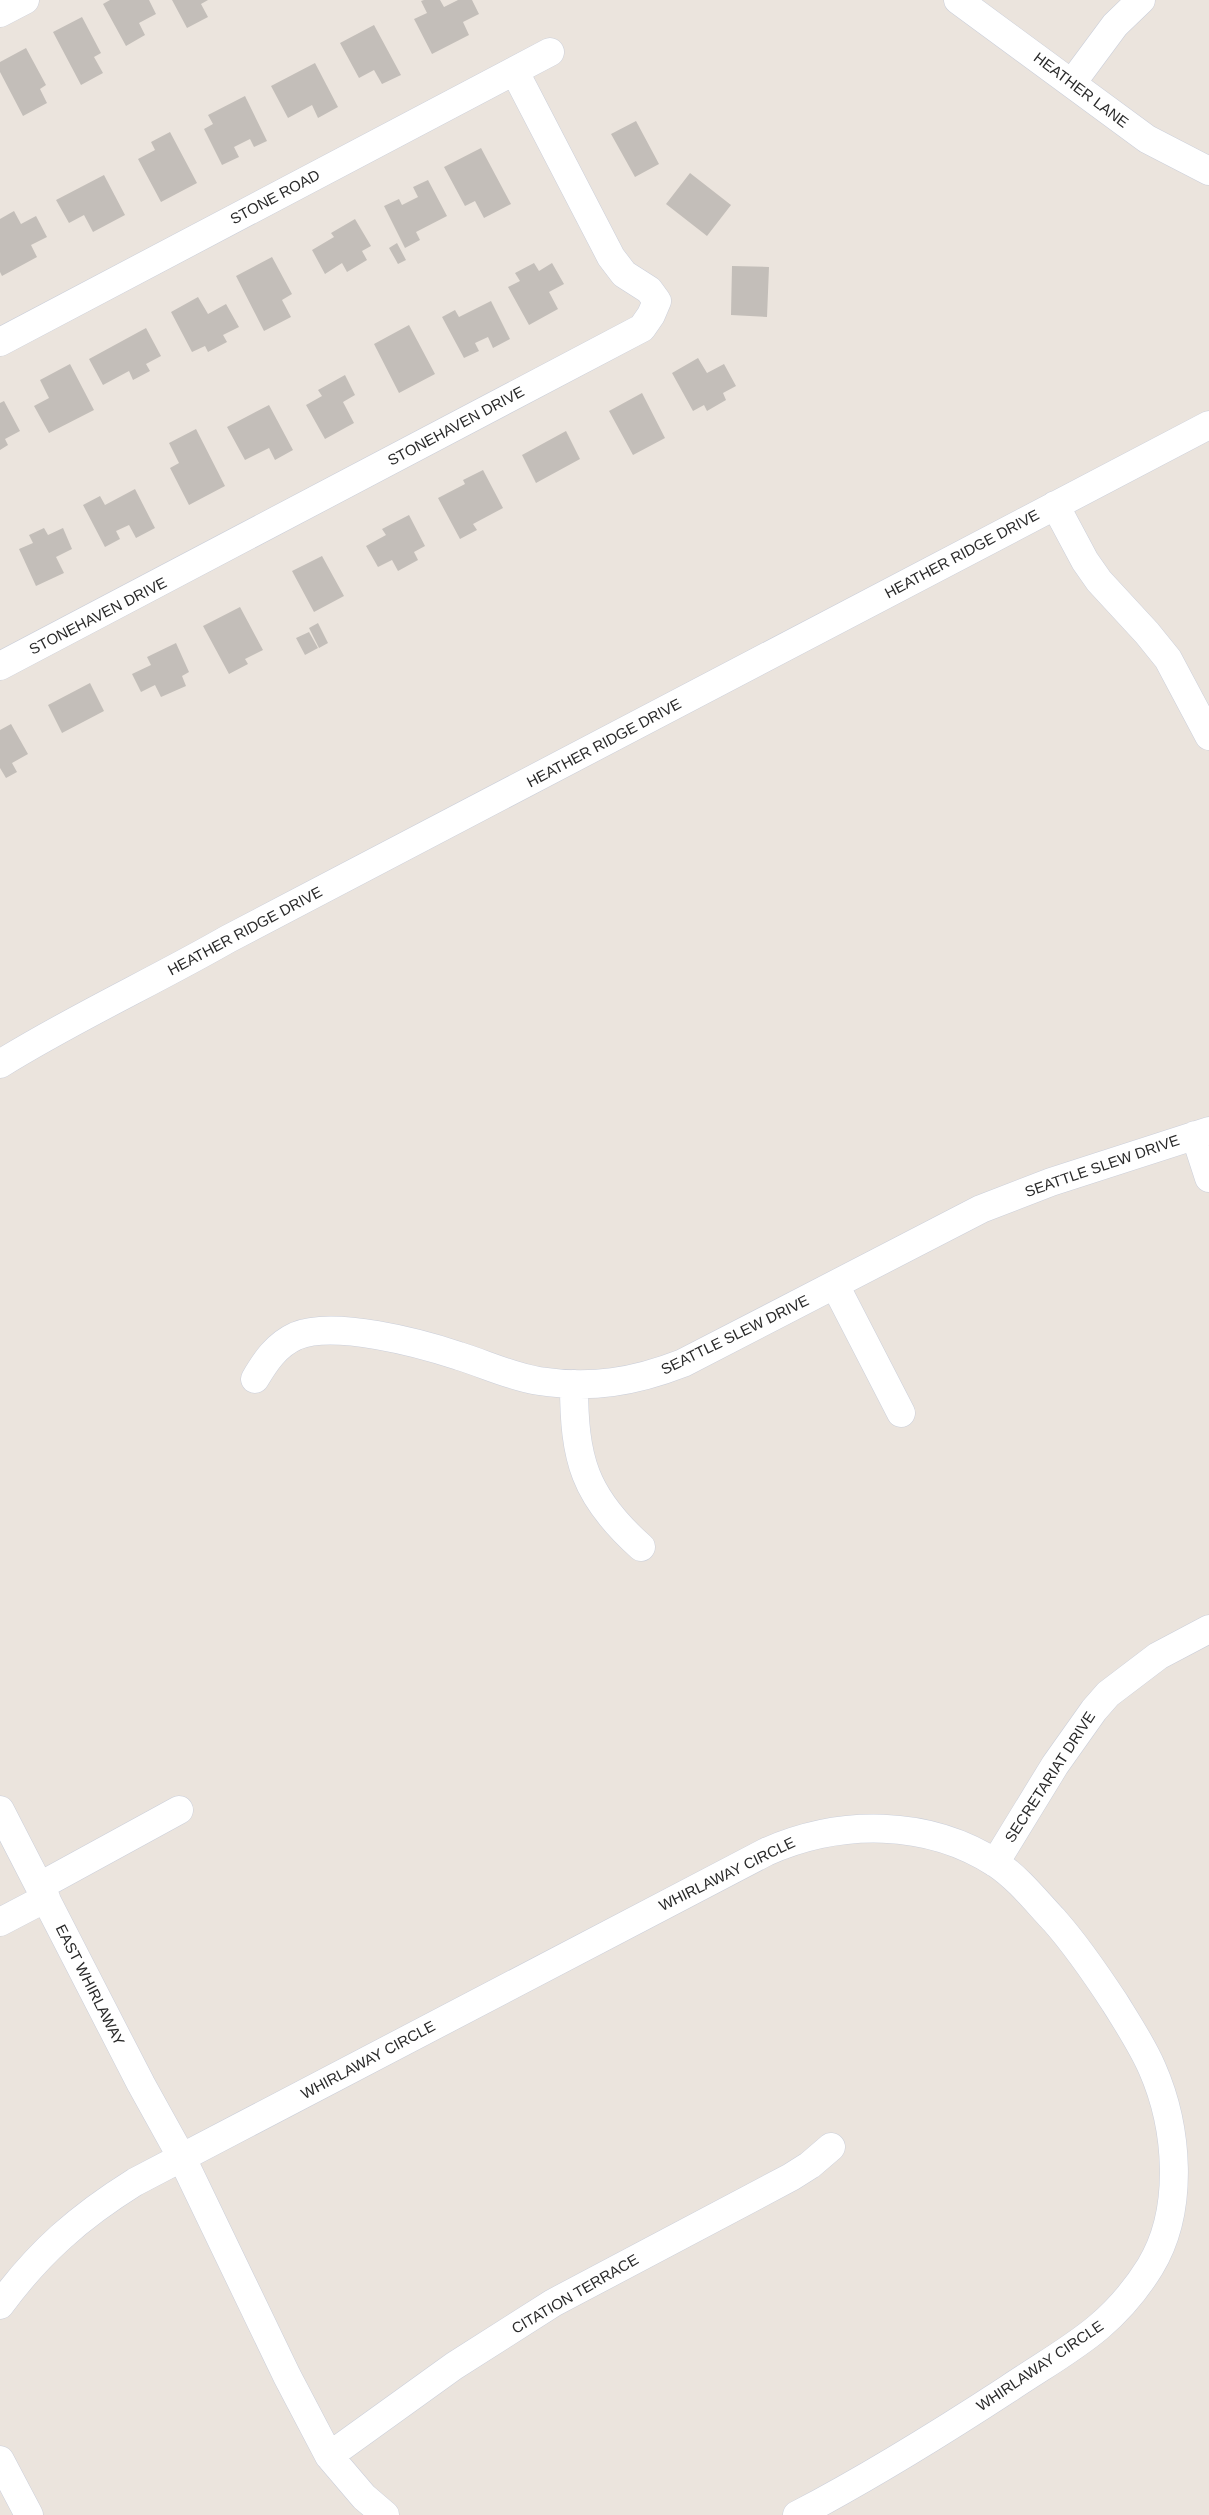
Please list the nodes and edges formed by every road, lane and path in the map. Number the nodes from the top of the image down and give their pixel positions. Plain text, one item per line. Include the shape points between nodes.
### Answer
1 (25, 0) edge
2 (958, 0) edge
3 (1141, 0) edge
4 (0, 13) edge
5 (550, 52) dead end
6 (515, 72) junction
7 (1072, 83) junction
8 (1209, 171) edge
9 (0, 342) edge
10 (1209, 425) edge
11 (1056, 505) junction
12 (0, 666) edge
13 (1209, 736) edge
14 (0, 1064) edge
15 (1202, 1133) edge
16 (1209, 1178) edge
17 (835, 1285) junction
18 (255, 1379) dead end
19 (574, 1384) junction
20 (901, 1413) dead end
21 (641, 1547) dead end
22 (1209, 1629) edge
23 (0, 1810) edge
24 (179, 1810) dead end
25 (995, 1863) junction
26 (43, 1892) junction
27 (0, 1922) edge
28 (831, 2147) dead end
29 (182, 2158) junction
30 (0, 2305) edge
31 (329, 2456) junction
32 (0, 2460) edge
33 (29, 2515) edge
34 (386, 2515) edge
35 (796, 2515) edge

1 - 4 street
2 - 7 street, HEATHER LANE
3 - 7 street via 1115,25
5 - 6 street, STONE ROAD
6 - 9 street, STONE ROAD
6 - 12 street, STONEHAVEN DRIVE via 611,257 624,274 649,290 657,301 642,328
7 - 8 street, HEATHER LANE via 1147,139
10 - 11 street, HEATHER RIDGE DRIVE
11 - 13 street via 1099,581 1168,659
11 - 14 street, HEATHER RIDGE DRIVE via 180,967 77,1018
15 - 16 street
15 - 17 street, SEATTLE SLEW DRIVE via 1051,1182 981,1209
17 - 19 street, SEATTLE SLEW DRIVE via 683,1363 653,1375 612,1383
17 - 20 street
18 - 19 street, SEATTLE SLEW DRIVE via 267,1359 280,1346 295,1337 324,1330 417,1344 538,1381
19 - 21 street via 576,1441 590,1487 602,1508
22 - 25 street, SECRETARIAT DRIVE via 1158,1656 1108,1694 1055,1765
23 - 26 street, EAST WHIRLAWAY
24 - 26 street
25 - 29 street, WHIRLAWAY CIRCLE via 949,1841 907,1830 850,1828 786,1843
25 - 35 street, WHIRLAWAY CIRCLE via 1026,1890 1079,1948 1139,2040 1153,2070 1172,2149 1174,2186 1167,2223 1151,2265 1124,2304 1088,2336 931,2440 859,2483
26 - 27 street
26 - 29 street, EAST WHIRLAWAY via 140,2084
28 - 31 street, CITATION TERRACE via 791,2177 553,2303 454,2366
29 - 30 street, WHIRLAWAY CIRCLE via 135,2182 79,2219 46,2248
29 - 31 street
31 - 34 street via 364,2497
32 - 33 street

